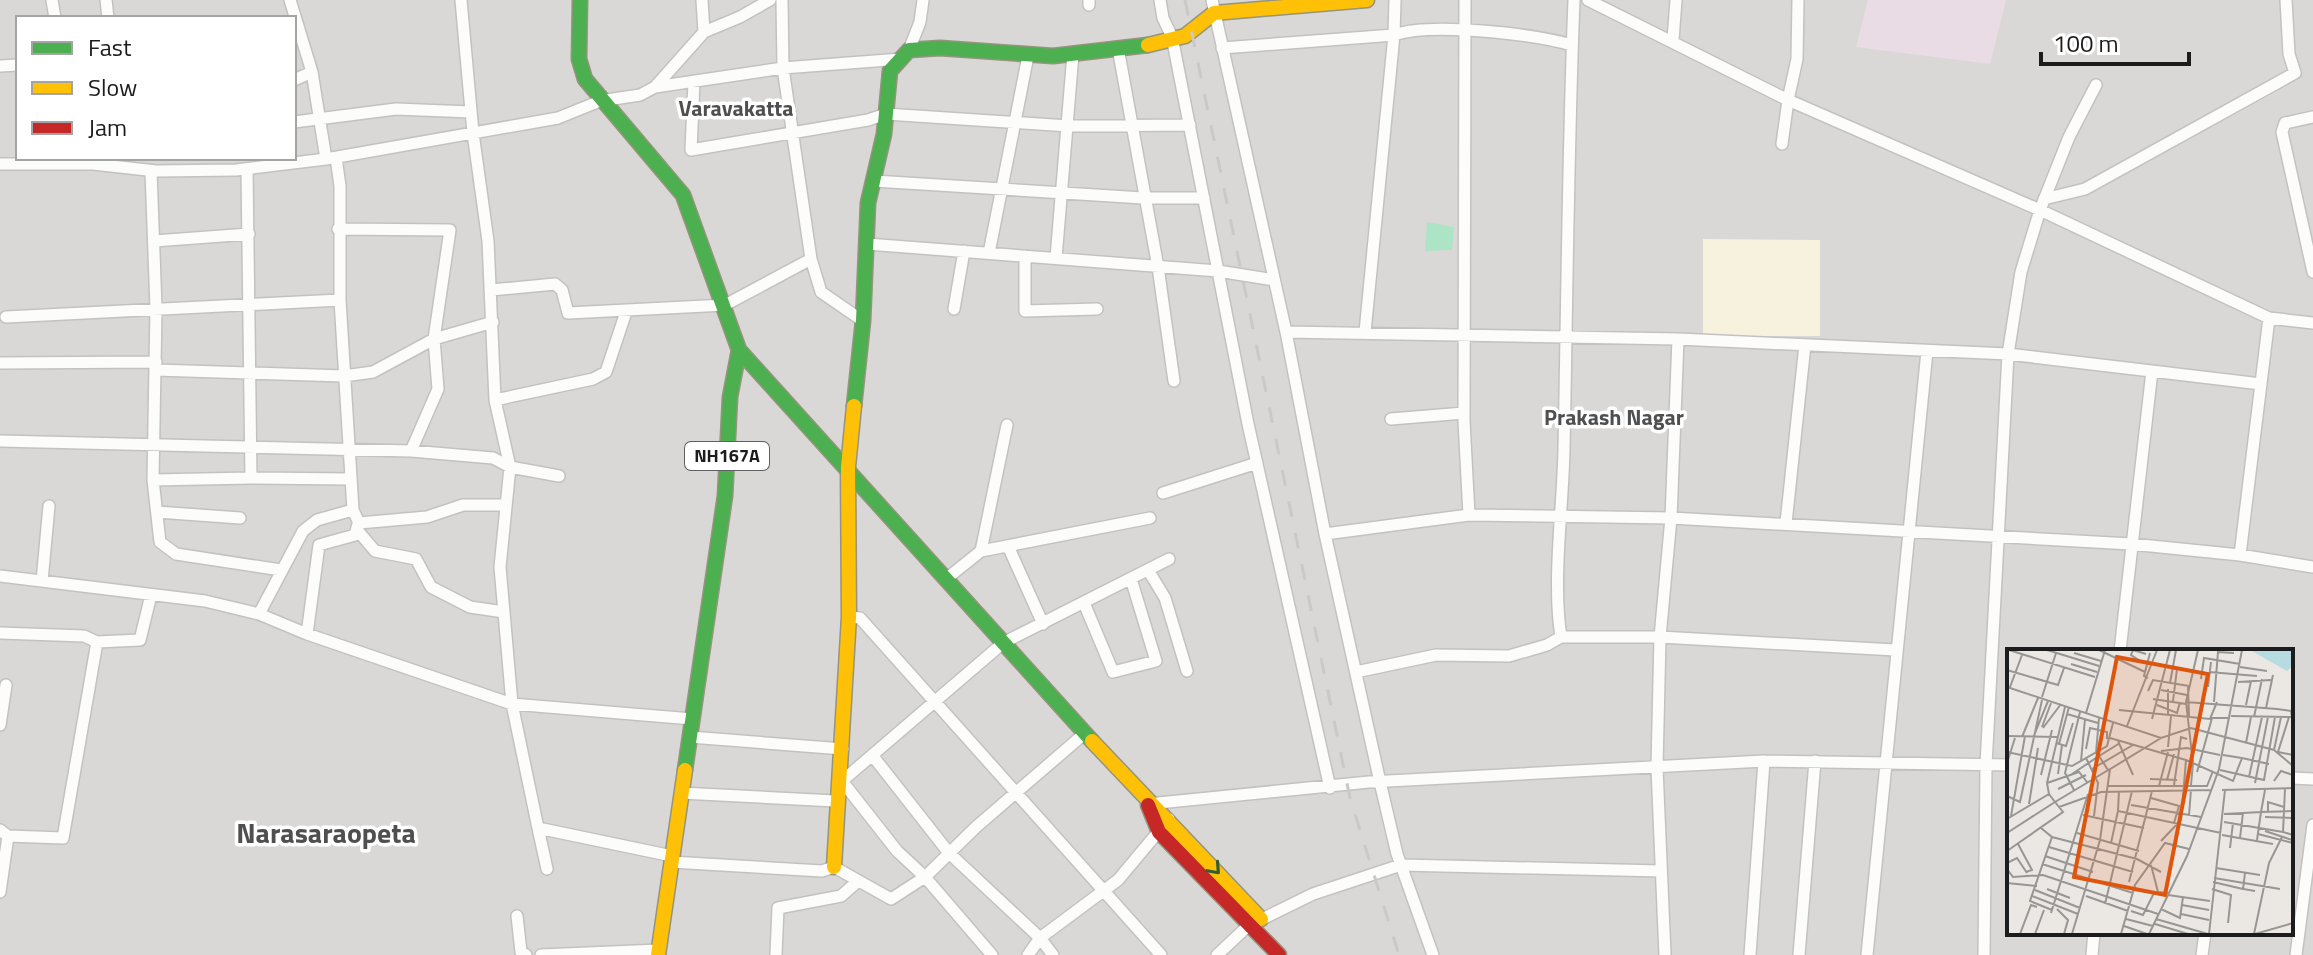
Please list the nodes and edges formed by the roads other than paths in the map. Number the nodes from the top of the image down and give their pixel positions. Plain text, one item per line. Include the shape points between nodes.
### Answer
1 (461, 0) edge
2 (580, 0) edge
3 (702, 0) edge
4 (770, 0) edge
5 (782, 0) edge
6 (923, 0) edge
7 (1160, 0) edge
8 (1367, 0) edge
9 (1395, 0) edge
10 (1465, 0) edge
11 (1574, 0) edge
12 (1588, 0) edge
13 (1676, 0) edge
14 (1798, 0) edge
15 (2286, 0) edge
16 (1213, 7) edge
17 (296, 20) edge
18 (1465, 31) junction
19 (704, 32) junction
20 (1394, 35) junction
21 (1172, 37) junction
22 (1673, 40) junction
23 (1572, 45) junction
24 (1118, 48) junction
25 (1222, 48) junction
26 (905, 54) junction
27 (1073, 54) junction
28 (1028, 56) junction
29 (783, 68) junction
30 (312, 72) junction
31 (296, 79) edge
32 (694, 82) junction
33 (2096, 85) dead end
34 (655, 87) junction
35 (1788, 100) junction
36 (600, 101) junction
37 (471, 112) junction
38 (886, 114) junction
39 (2313, 117) edge
40 (321, 118) junction
41 (296, 122) edge
42 (1017, 123) junction
43 (1190, 125) junction
44 (1069, 126) junction
45 (1132, 127) junction
46 (473, 133) junction
47 (793, 133) junction
48 (1782, 144) dead end
49 (331, 158) junction
50 (164, 160) edge
51 (92, 161) edge
52 (0, 164) edge
53 (247, 169) junction
54 (154, 171) junction
55 (874, 181) junction
56 (1003, 190) junction
57 (1062, 193) junction
58 (1143, 198) junction
59 (1204, 198) junction
60 (2042, 204) junction
61 (338, 229) junction
62 (249, 234) junction
63 (154, 241) junction
64 (867, 244) junction
65 (964, 251) junction
66 (989, 253) junction
67 (1025, 256) junction
68 (1056, 258) junction
69 (811, 259) junction
70 (1158, 267) junction
71 (1218, 271) junction
72 (2313, 272) edge
73 (1274, 280) junction
74 (491, 290) junction
75 (340, 300) junction
76 (250, 304) junction
77 (725, 305) junction
78 (156, 308) junction
79 (954, 309) dead end
80 (1097, 309) dead end
81 (626, 312) junction
82 (6, 317) dead end
83 (2269, 318) junction
84 (863, 321) junction
85 (493, 322) junction
86 (2313, 323) edge
87 (1286, 332) junction
88 (1365, 332) junction
89 (1464, 335) junction
90 (1566, 338) junction
91 (434, 339) junction
92 (1678, 339) junction
93 (1805, 345) junction
94 (739, 350) junction
95 (1927, 351) junction
96 (2008, 354) junction
97 (0, 363) edge
98 (156, 366) junction
99 (2152, 371) junction
100 (251, 372) junction
101 (344, 376) junction
102 (1174, 381) dead end
103 (2261, 384) junction
104 (495, 400) junction
105 (1464, 413) junction
106 (1391, 419) dead end
107 (1007, 425) dead end
108 (0, 441) edge
109 (155, 445) junction
110 (250, 446) junction
111 (349, 449) junction
112 (411, 451) junction
113 (1257, 463) junction
114 (510, 467) junction
115 (848, 467) junction
116 (559, 476) dead end
117 (251, 478) junction
118 (351, 479) junction
119 (153, 480) junction
120 (1163, 493) dead end
121 (506, 505) junction
122 (49, 506) dead end
123 (353, 510) junction
124 (157, 512) junction
125 (1469, 515) junction
126 (1563, 515) junction
127 (240, 518) dead end
128 (1150, 518) dead end
129 (1671, 518) junction
130 (1786, 523) junction
131 (358, 527) junction
132 (1906, 529) junction
133 (1325, 534) junction
134 (1998, 537) junction
135 (2131, 544) junction
136 (1008, 546) junction
137 (981, 551) junction
138 (2240, 555) junction
139 (1169, 559) dead end
140 (2313, 567) edge
141 (281, 570) junction
142 (1148, 570) junction
143 (0, 576) edge
144 (946, 579) junction
145 (1131, 579) junction
146 (42, 581) junction
147 (151, 595) junction
148 (1084, 603) junction
149 (504, 612) junction
150 (259, 614) junction
151 (849, 617) junction
152 (1043, 624) junction
153 (0, 633) edge
154 (307, 634) junction
155 (1561, 637) junction
156 (1660, 637) junction
157 (97, 642) junction
158 (1003, 643) junction
159 (2120, 649) edge
160 (1895, 650) junction
161 (1187, 671) dead end
162 (1356, 672) junction
163 (6, 685) dead end
164 (934, 701) junction
165 (512, 704) junction
166 (692, 719) junction
167 (0, 725) edge
168 (1084, 734) junction
169 (690, 737) junction
170 (843, 749) junction
171 (872, 755) junction
172 (1764, 761) junction
173 (1815, 761) junction
174 (1888, 761) junction
175 (1986, 765) junction
176 (2007, 765) edge
177 (1657, 768) junction
178 (2293, 778) edge
179 (2313, 779) edge
180 (842, 781) junction
181 (1380, 782) junction
182 (1330, 788) junction
183 (1017, 792) junction
184 (681, 793) junction
185 (835, 801) junction
186 (1148, 804) junction
187 (1169, 819) junction
188 (2313, 825) edge
189 (538, 828) junction
190 (1159, 832) junction
191 (4, 833) edge
192 (949, 853) junction
193 (672, 859) junction
194 (1401, 865) junction
195 (834, 867) junction
196 (547, 869) dead end
197 (1661, 871) junction
198 (925, 877) junction
199 (857, 882) junction
200 (1103, 890) junction
201 (0, 892) edge
202 (517, 916) dead end
203 (1254, 922) junction
204 (2094, 935) edge
205 (2205, 935) edge
206 (1040, 938) junction
207 (658, 953) edge
208 (526, 955) edge
209 (541, 955) edge
210 (776, 955) edge
211 (992, 955) edge
212 (1028, 955) edge
213 (1053, 955) edge
214 (1161, 955) edge
215 (1217, 955) edge
216 (1279, 955) edge
217 (1433, 955) edge
218 (1665, 955) edge
219 (1750, 955) edge
220 (1799, 955) edge
221 (1867, 955) edge
222 (1984, 955) edge
223 (2092, 955) edge
224 (2202, 955) edge
225 (2296, 955) edge

1 - 37 street
2 - 36 main road, NH167A via 579,59
3 - 19 street
4 - 19 street
5 - 29 street
6 - 26 street via 920,22
7 - 21 street
8 - 16 main road
9 - 20 street
10 - 18 street
11 - 23 street
12 - 22 street
13 - 22 street
14 - 35 street via 1797,59
15 - 60 street via 2295,73 2085,189
16 - 21 main road via 1185,36
16 - 25 street
17 - 30 street
18 - 20 street
18 - 23 street via 1533,34
18 - 89 street
19 - 34 street
20 - 25 street
20 - 88 street
21 - 24 main road
21 - 43 street
22 - 35 street
23 - 90 street
24 - 27 main road
24 - 45 street
25 - 73 street
26 - 28 main road via 940,48
26 - 29 street
26 - 38 main road via 890,71
27 - 28 main road
27 - 44 street
28 - 42 street
29 - 32 street
29 - 47 street
30 - 31 street
30 - 40 street
32 - 34 street
32 - 47 street via 691,150
33 - 60 street
34 - 36 street via 640,95
35 - 48 street
35 - 60 street
36 - 46 street via 558,118
36 - 77 main road, NH167A via 683,195
37 - 40 street via 396,109
37 - 46 street
38 - 42 street
38 - 47 street
38 - 55 main road
39 - 72 street via 2285,123 2282,132
40 - 41 street
40 - 49 street
42 - 44 street
42 - 56 street
43 - 45 street
43 - 59 street
44 - 45 street
44 - 57 street
45 - 58 street
46 - 49 street
46 - 74 street
47 - 69 street
49 - 53 street
49 - 61 street via 340,186
50 - 54 street
51 - 52 street
51 - 54 street
53 - 54 street
53 - 62 street
54 - 63 street
55 - 56 street
55 - 64 main road
56 - 57 street
56 - 66 street
57 - 58 street
57 - 68 street
58 - 59 street
58 - 70 street
59 - 71 street
60 - 83 street
60 - 96 street via 2021,272
61 - 75 street
61 - 91 street via 450,230
62 - 63 street
62 - 76 street
63 - 78 street
64 - 65 street
64 - 84 main road
65 - 66 street
65 - 79 street
66 - 67 street
67 - 68 street
67 - 80 street via 1025,311
68 - 70 street
69 - 77 street
69 - 84 street via 821,292
70 - 71 street
70 - 102 street
71 - 73 street
71 - 113 street
73 - 87 street
74 - 81 street via 555,284 568,313
74 - 85 street
75 - 76 street
75 - 101 street
76 - 78 street
76 - 100 street
77 - 81 street via 666,305
77 - 94 main road, NH167A
78 - 82 street
78 - 98 street
81 - 104 street via 606,372
83 - 86 street
83 - 103 street
84 - 115 main road
85 - 91 street
85 - 104 street
87 - 88 street
87 - 133 street
88 - 89 street
89 - 90 street
89 - 105 street
90 - 92 street
90 - 126 street
91 - 101 street via 373,372
91 - 112 street via 438,389
92 - 93 street
92 - 129 street
93 - 95 street
93 - 130 street
94 - 115 main road
94 - 166 main road, NH167A via 730,397 725,496
95 - 96 street
95 - 132 street
96 - 99 street
96 - 134 street
97 - 98 street
98 - 100 street
98 - 109 street
99 - 103 street
99 - 135 street
100 - 101 street
100 - 110 street
101 - 111 street
103 - 138 street
104 - 114 street
105 - 106 street
105 - 125 street
107 - 137 street
108 - 109 street
109 - 110 street
109 - 119 street
110 - 111 street
110 - 117 street
111 - 112 street
111 - 118 street
112 - 114 street via 493,458
113 - 120 street
113 - 182 street
114 - 116 street
114 - 121 street
115 - 144 main road
115 - 151 main road
117 - 118 street
117 - 119 street
118 - 123 street
119 - 124 street
121 - 131 street via 463,505 427,517
121 - 149 street via 500,567
122 - 146 street
123 - 131 street
123 - 141 street via 317,520 303,531
124 - 127 street
124 - 141 street via 160,542 176,554
125 - 126 street
125 - 133 street
126 - 129 street
126 - 155 street
128 - 136 street
129 - 130 street
129 - 156 street
130 - 132 street
131 - 149 street via 375,551 416,559 431,587 470,607
131 - 154 street via 319,545
132 - 134 street
132 - 160 street
133 - 162 street
134 - 135 street
134 - 175 street
135 - 138 street
135 - 159 street
136 - 137 street
136 - 152 street
137 - 144 street
138 - 140 street
139 - 142 street
141 - 150 street
142 - 145 street
142 - 161 street via 1165,598
143 - 146 street
144 - 158 main road
145 - 148 street
145 - 148 street via 1156,661 1113,672
146 - 147 street
147 - 150 street
147 - 157 street via 140,640
148 - 152 street
149 - 165 street
150 - 154 street
151 - 164 street via 860,618
151 - 170 main road
152 - 158 street
153 - 157 street via 84,636
154 - 165 street
155 - 156 street
155 - 162 street via 1509,656 1436,655
156 - 160 street
156 - 177 street
157 - 191 street via 63,838
158 - 164 street
158 - 168 main road
160 - 174 street
162 - 181 street
163 - 167 street
164 - 171 street
164 - 183 street
165 - 166 street
165 - 189 street
166 - 169 main road, NH167A
168 - 183 street
168 - 186 main road
169 - 170 street
169 - 184 main road, NH167A
170 - 180 main road
171 - 180 street
171 - 192 street
172 - 173 street
172 - 177 street
172 - 219 street
173 - 174 street
173 - 220 street
174 - 175 street
174 - 221 street
175 - 176 street
175 - 222 street
177 - 181 street
177 - 197 street
178 - 179 street
180 - 185 main road
180 - 198 street via 897,851
181 - 182 street
181 - 194 street
182 - 186 street
183 - 192 street
183 - 200 street
184 - 185 street
184 - 193 main road, NH167A
185 - 195 main road
186 - 187 main road
186 - 190 main road
187 - 190 street
187 -> 203 main road
188 - 225 street
189 - 193 street
189 - 196 street
190 - 200 street
190 - 203 main road
191 - 201 street
192 - 198 street
192 - 206 street
193 - 195 street via 822,871
193 - 207 main road, NH167A
194 - 197 street
194 - 203 street via 1313,894
194 - 217 street
195 - 199 street
197 - 218 street
198 - 199 street via 891,899
198 - 211 street
199 - 210 street via 841,896 778,908
200 - 206 street
200 - 214 street
202 - 208 street via 521,952
203 - 215 street
203 - 216 main road
204 - 223 street
205 - 224 street
206 - 212 street
206 - 213 street
207 - 209 street

